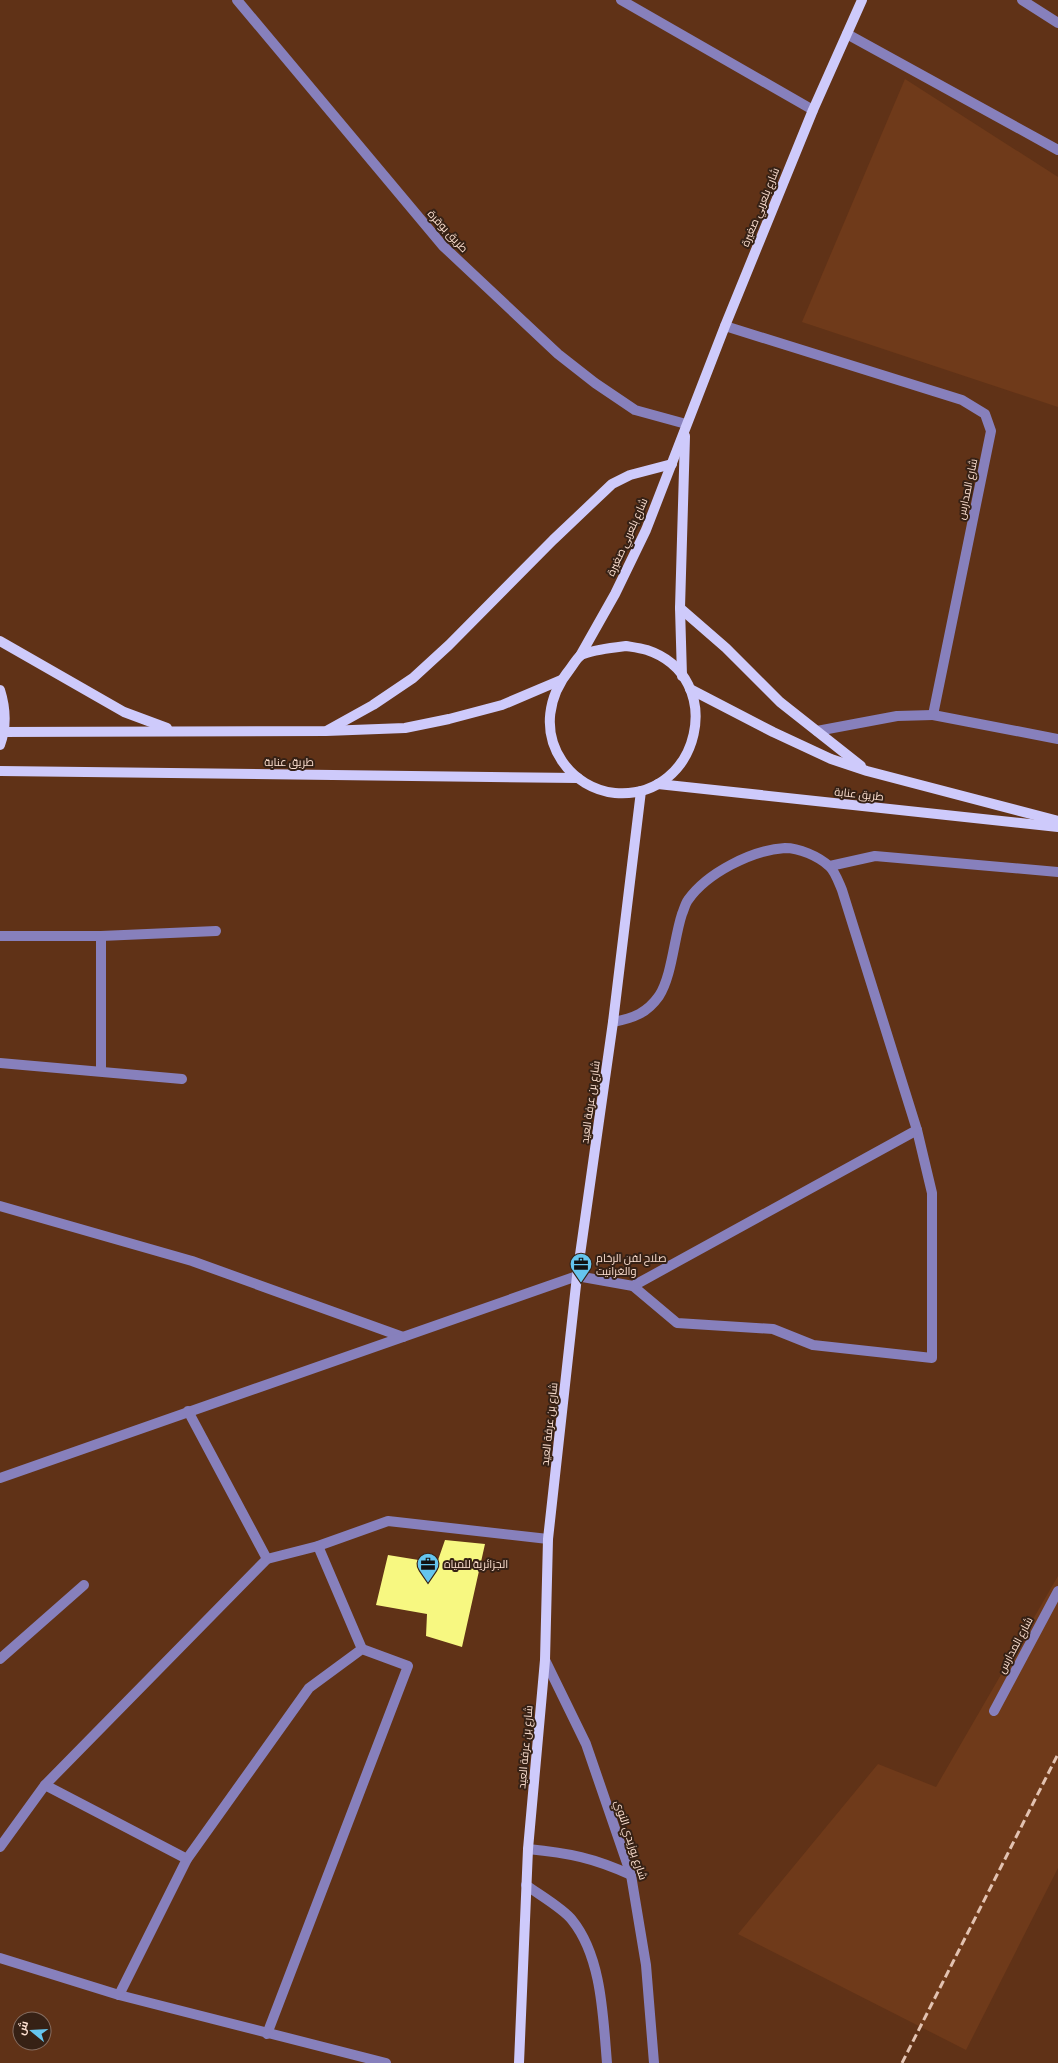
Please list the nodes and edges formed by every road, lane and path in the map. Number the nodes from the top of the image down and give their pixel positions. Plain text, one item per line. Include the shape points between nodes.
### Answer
1 (237, 0) edge
2 (621, 0) edge
3 (862, 0) edge
4 (1022, 0) edge
5 (1058, 23) edge
6 (847, 34) junction
7 (813, 110) junction
8 (1058, 150) edge
9 (725, 326) junction
10 (686, 424) junction
11 (672, 464) junction
12 (680, 608) junction
13 (0, 641) edge
14 (580, 656) junction
15 (682, 676) junction
16 (561, 680) junction
17 (690, 689) junction
18 (0, 690) edge
19 (933, 715) junction
20 (172, 730) junction
21 (326, 731) junction
22 (817, 731) junction
23 (2, 733) edge
24 (1058, 739) edge
25 (0, 745) edge
26 (0, 771) edge
27 (867, 771) junction
28 (578, 778) junction
29 (658, 784) junction
30 (641, 791) junction
31 (1058, 821) edge
32 (1058, 827) edge
33 (830, 866) junction
34 (1058, 872) edge
35 (216, 931) dead end
36 (0, 936) edge
37 (101, 936) junction
38 (614, 1022) junction
39 (0, 1062) edge
40 (102, 1071) junction
41 (182, 1079) dead end
42 (917, 1130) junction
43 (0, 1206) edge
44 (577, 1276) junction
45 (633, 1286) junction
46 (403, 1337) junction
47 (188, 1411) junction
48 (0, 1478) edge
49 (548, 1539) junction
50 (318, 1546) junction
51 (267, 1559) junction
52 (84, 1585) dead end
53 (1058, 1591) edge
54 (362, 1649) junction
55 (0, 1659) edge
56 (545, 1660) junction
57 (994, 1710) dead end
58 (45, 1785) junction
59 (0, 1847) edge
60 (528, 1849) junction
61 (187, 1859) junction
62 (631, 1875) junction
63 (526, 1885) junction
64 (0, 1958) edge
65 (119, 1995) junction
66 (267, 2034) junction
67 (386, 2063) edge
68 (519, 2063) edge
69 (607, 2063) edge
70 (654, 2063) edge

1 - 10 street, طريق بوقرة via 443,246 558,354 595,383 636,410
2 - 7 street
3 - 6 main road, شارع بلعربي صغيرة
4 - 5 street
6 - 7 main road, شارع بلعربي صغيرة
6 - 8 street
7 - 9 main road, شارع بلعربي صغيرة
9 - 10 main road, شارع بلعربي صغيرة
9 - 19 street, شارع المدارس via 962,400 985,414 991,431
10 - 11 main road, شارع بلعربي صغيرة
10 - 12 main road, شارع بلعربي صغيرة
11 - 14 main road, شارع بلعربي صغيرة via 646,530 615,594
11 - 21 main road via 630,475 612,484 413,678 373,705
12 - 15 main road, شارع بلعربي صغيرة
12 - 22 main road via 726,648 780,702
13 - 20 main road via 124,712
14 - 15 main road via 626,646 647,650 666,660
14 - 16 main road, شارع بلعربي صغيرة
15 - 17 main road
16 - 21 main road via 502,705 449,719 406,728
16 - 28 main road via 550,709 552,740 567,768
17 - 27 main road, طريق عنابة via 831,759
17 - 29 main road via 695,706 693,742 685,760 673,774
18 - 23 main road via 5,712
19 - 22 street via 897,716
19 - 24 street
20 - 21 main road
20 - 23 main road
22 - 27 main road
23 - 25 main road
26 - 28 main road, طريق عنابة
27 - 31 main road, طريق عنابة
28 - 30 main road via 592,787 608,792
29 - 30 main road
29 - 32 main road, طريق عنابة
30 - 38 main road, شارع بن عرفة العيد
33 - 34 street via 875,856
33 - 38 street via 809,853 786,848 762,852 736,862 706,881 687,901 676,932 667,978 660,994 648,1009 636,1017
33 - 42 street via 842,890
35 - 37 street
36 - 37 street
37 - 40 street
38 - 44 main road, شارع بن عرفة العيد
39 - 40 street
40 - 41 street
42 - 45 street
42 - 45 street via 932,1193 932,1358 813,1345 773,1329 677,1324
43 - 46 street via 192,1262
44 - 45 street
44 - 46 street
44 - 49 main road, شارع بن عرفة العيد
46 - 47 street
47 - 48 street
47 - 51 street
49 - 50 street via 388,1521
49 - 56 main road, شارع بن عرفة العيد
50 - 51 street
50 - 54 street
51 - 58 street
52 - 55 street
53 - 57 street, شارع المدارس
54 - 61 street via 309,1688
54 - 66 street via 408,1666
56 - 60 main road, شارع بن عرفة العيد
56 - 62 street, شارع بوزيدي النوي via 586,1744
58 - 59 street
58 - 61 street
60 - 62 street via 570,1853 605,1863
60 - 63 main road, شارع بن عرفة العيد
61 - 65 street
62 - 70 street, شارع بوزيدي النوي via 646,1965
63 - 68 main road, شارع بن عرفة العيد
63 - 69 street via 572,1919 590,1949 601,2003
64 - 65 street
65 - 66 street
66 - 67 street

